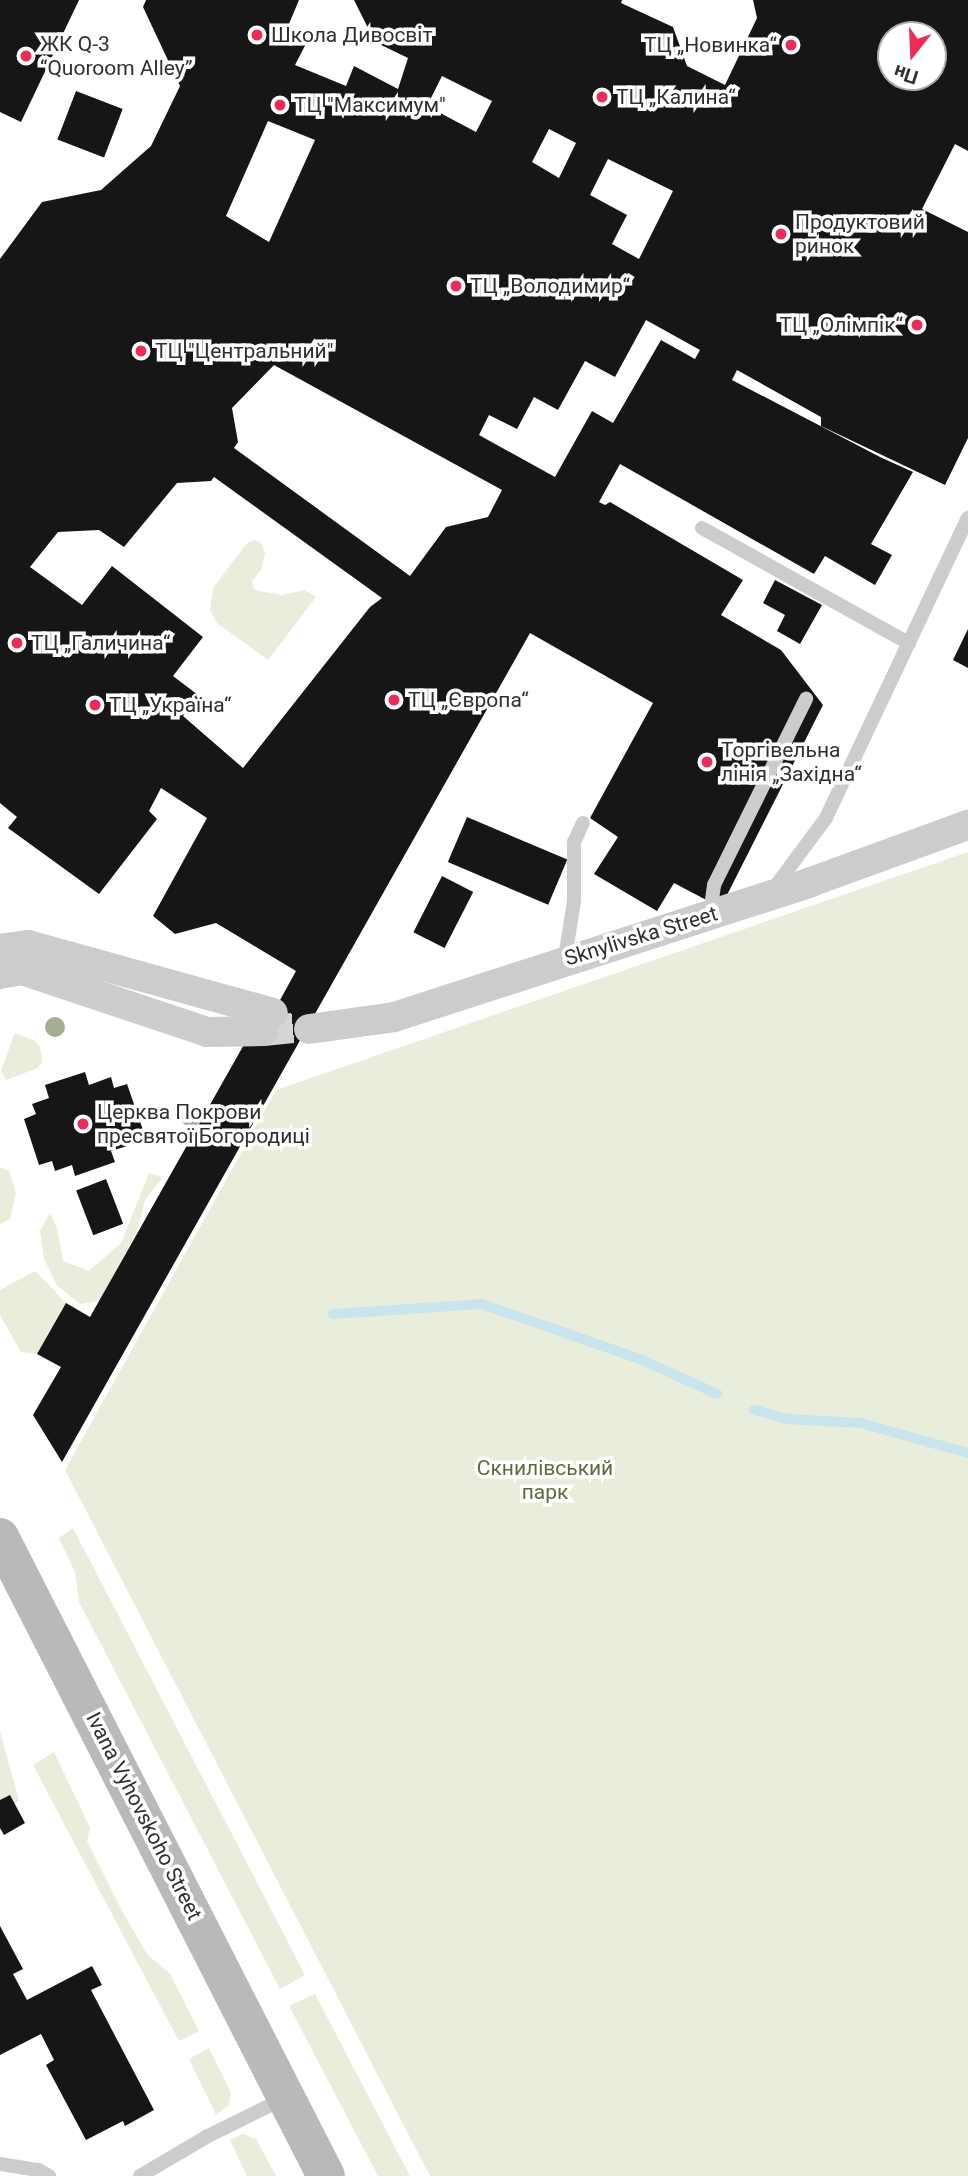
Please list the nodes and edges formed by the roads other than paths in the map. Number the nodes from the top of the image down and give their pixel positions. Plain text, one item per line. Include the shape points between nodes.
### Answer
1 (968, 518) edge
2 (702, 528) dead end
3 (909, 643) junction
4 (806, 699) dead end
5 (583, 823) dead end
6 (968, 825) edge
7 (769, 895) junction
8 (709, 916) junction
9 (0, 949) edge
10 (561, 961) junction
11 (0, 974) edge
12 (309, 1029) tunnel mouth
13 (0, 1537) edge
14 (286, 2097) junction
15 (0, 2164) edge
16 (49, 2176) edge
17 (139, 2176) edge
18 (326, 2176) edge

1 - 3 lane
2 - 3 lane
3 - 7 lane via 827,818
4 - 8 lane via 715,885
5 - 10 lane via 574,842 574,901
6 - 7 street, Sknylivska Street
7 - 8 street, Sknylivska Street
8 - 10 street, Sknylivska Street
9 - 11 street via 28,945 268,1022 207,1032 22,970
10 - 12 street, Sknylivska Street via 394,1017
13 - 14 main road, Ivana Vyhovskoho Street
14 - 17 lane
14 - 18 main road, Ivana Vyhovskoho Street
15 - 16 lane

